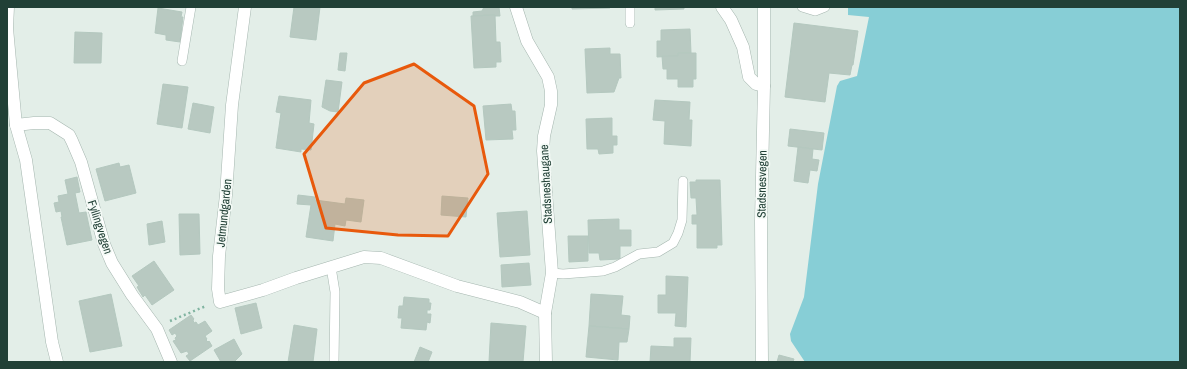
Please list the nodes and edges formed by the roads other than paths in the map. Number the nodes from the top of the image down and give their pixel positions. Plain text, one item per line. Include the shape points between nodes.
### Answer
1 (8, 7) edge
2 (190, 7) edge
3 (244, 7) edge
4 (516, 7) edge
5 (630, 7) edge
6 (722, 7) edge
7 (764, 7) edge
8 (802, 7) edge
9 (825, 7) edge
10 (630, 23) dead end
11 (182, 61) dead end
12 (764, 86) junction
13 (16, 125) junction
14 (683, 181) dead end
15 (331, 267) junction
16 (552, 273) junction
17 (545, 313) junction
18 (57, 362) edge
19 (171, 362) edge
20 (334, 362) edge
21 (546, 362) edge
22 (762, 362) edge

1 - 13 street
2 - 11 lane
3 - 15 street, Jetmundgarden via 232,105 219,256 220,302
4 - 16 street, Stadsneshaugane via 527,41 548,77 551,91 543,151
5 - 10 lane
6 - 12 street via 743,47 749,78
7 - 12 street, Stadsnesvegen
8 - 9 lane via 815,11
12 - 22 street, Stadsnesvegen via 761,221
13 - 18 street via 26,160
13 - 19 street, Fyllingvegen via 50,123 69,136 81,162 104,244 112,263 157,329
14 - 16 lane via 682,220 672,243 658,252 639,254 603,271
15 - 17 street via 364,257 381,258 457,286 520,302
15 - 20 lane via 335,292
16 - 17 street, Stadsneshaugane
17 - 21 street, Stadsneshaugane

